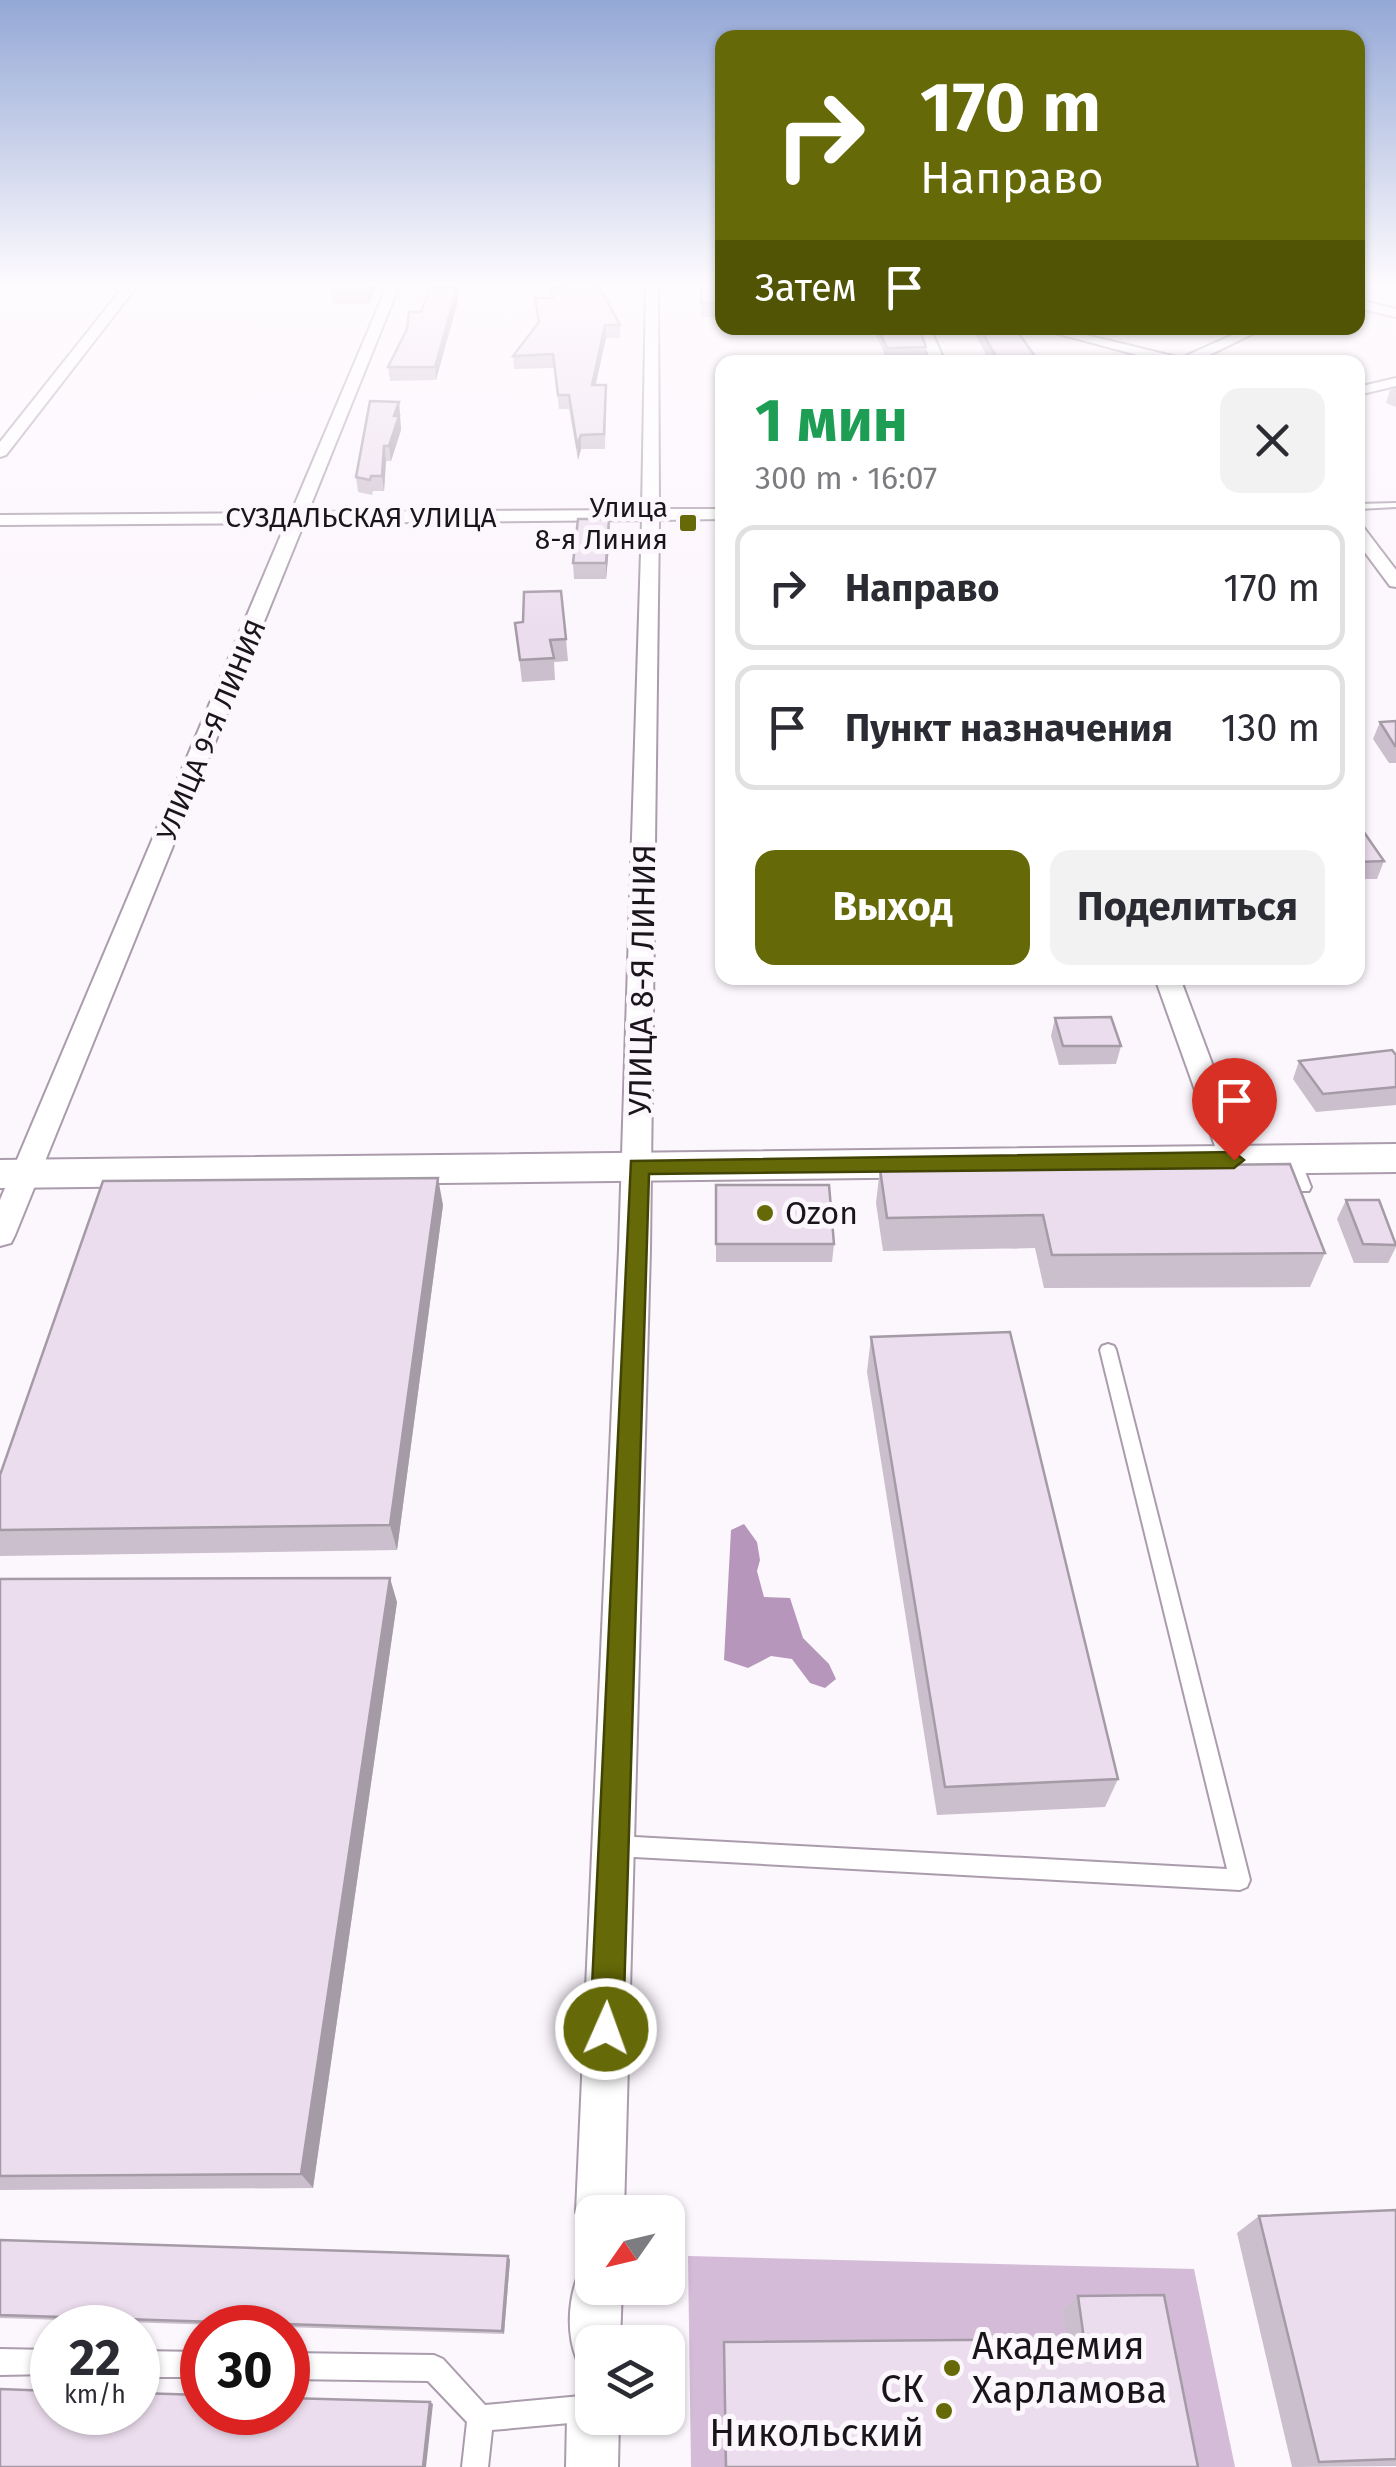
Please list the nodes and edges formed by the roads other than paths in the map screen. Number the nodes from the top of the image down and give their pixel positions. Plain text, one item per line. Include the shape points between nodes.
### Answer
1 (40, 401) edge
2 (346, 401) edge
3 (652, 401) edge
4 (0, 452) edge
5 (1390, 503) edge
6 (1365, 506) edge
7 (715, 514) edge
8 (652, 515) junction
9 (299, 517) junction
10 (0, 520) edge
11 (1365, 541) edge
12 (1396, 582) edge
13 (1170, 985) edge
14 (1396, 1158) edge
15 (1234, 1160) junction
16 (638, 1166) junction
17 (13, 1174) edge
18 (0, 1236) edge
19 (1108, 1350) dead end
20 (613, 1846) junction
21 (601, 2195) edge
22 (0, 2362) edge
23 (30, 2362) edge
24 (310, 2366) edge
25 (575, 2410) edge
26 (480, 2418) junction
27 (592, 2435) edge
28 (475, 2467) edge
29 (592, 2467) edge

1 - 4 street
2 - 9 street, УЛИЦА 9-Я ЛИНИЯ
3 - 8 street, УЛИЦА 8-Я ЛИНИЯ
5 - 6 lane
7 - 8 street, СУЗДАЛЬСКАЯ УЛИЦА
8 - 9 street, СУЗДАЛЬСКАЯ УЛИЦА
8 - 16 street, УЛИЦА 8-Я ЛИНИЯ
9 - 10 street, СУЗДАЛЬСКАЯ УЛИЦА
9 - 17 street, УЛИЦА 9-Я ЛИНИЯ
11 - 12 street
13 - 15 street
14 - 15 street via 1299,1173
15 - 16 street
16 - 17 street
16 - 20 street, УЛИЦА 8-Я ЛИНИЯ
17 - 18 street, УЛИЦА 9-Я ЛИНИЯ
19 - 20 lane via 1240,1880
20 - 21 street, УЛИЦА 8-Я ЛИНИЯ
22 - 23 lane
24 - 26 lane via 434,2368
25 - 26 lane
26 - 28 lane
27 - 29 street

